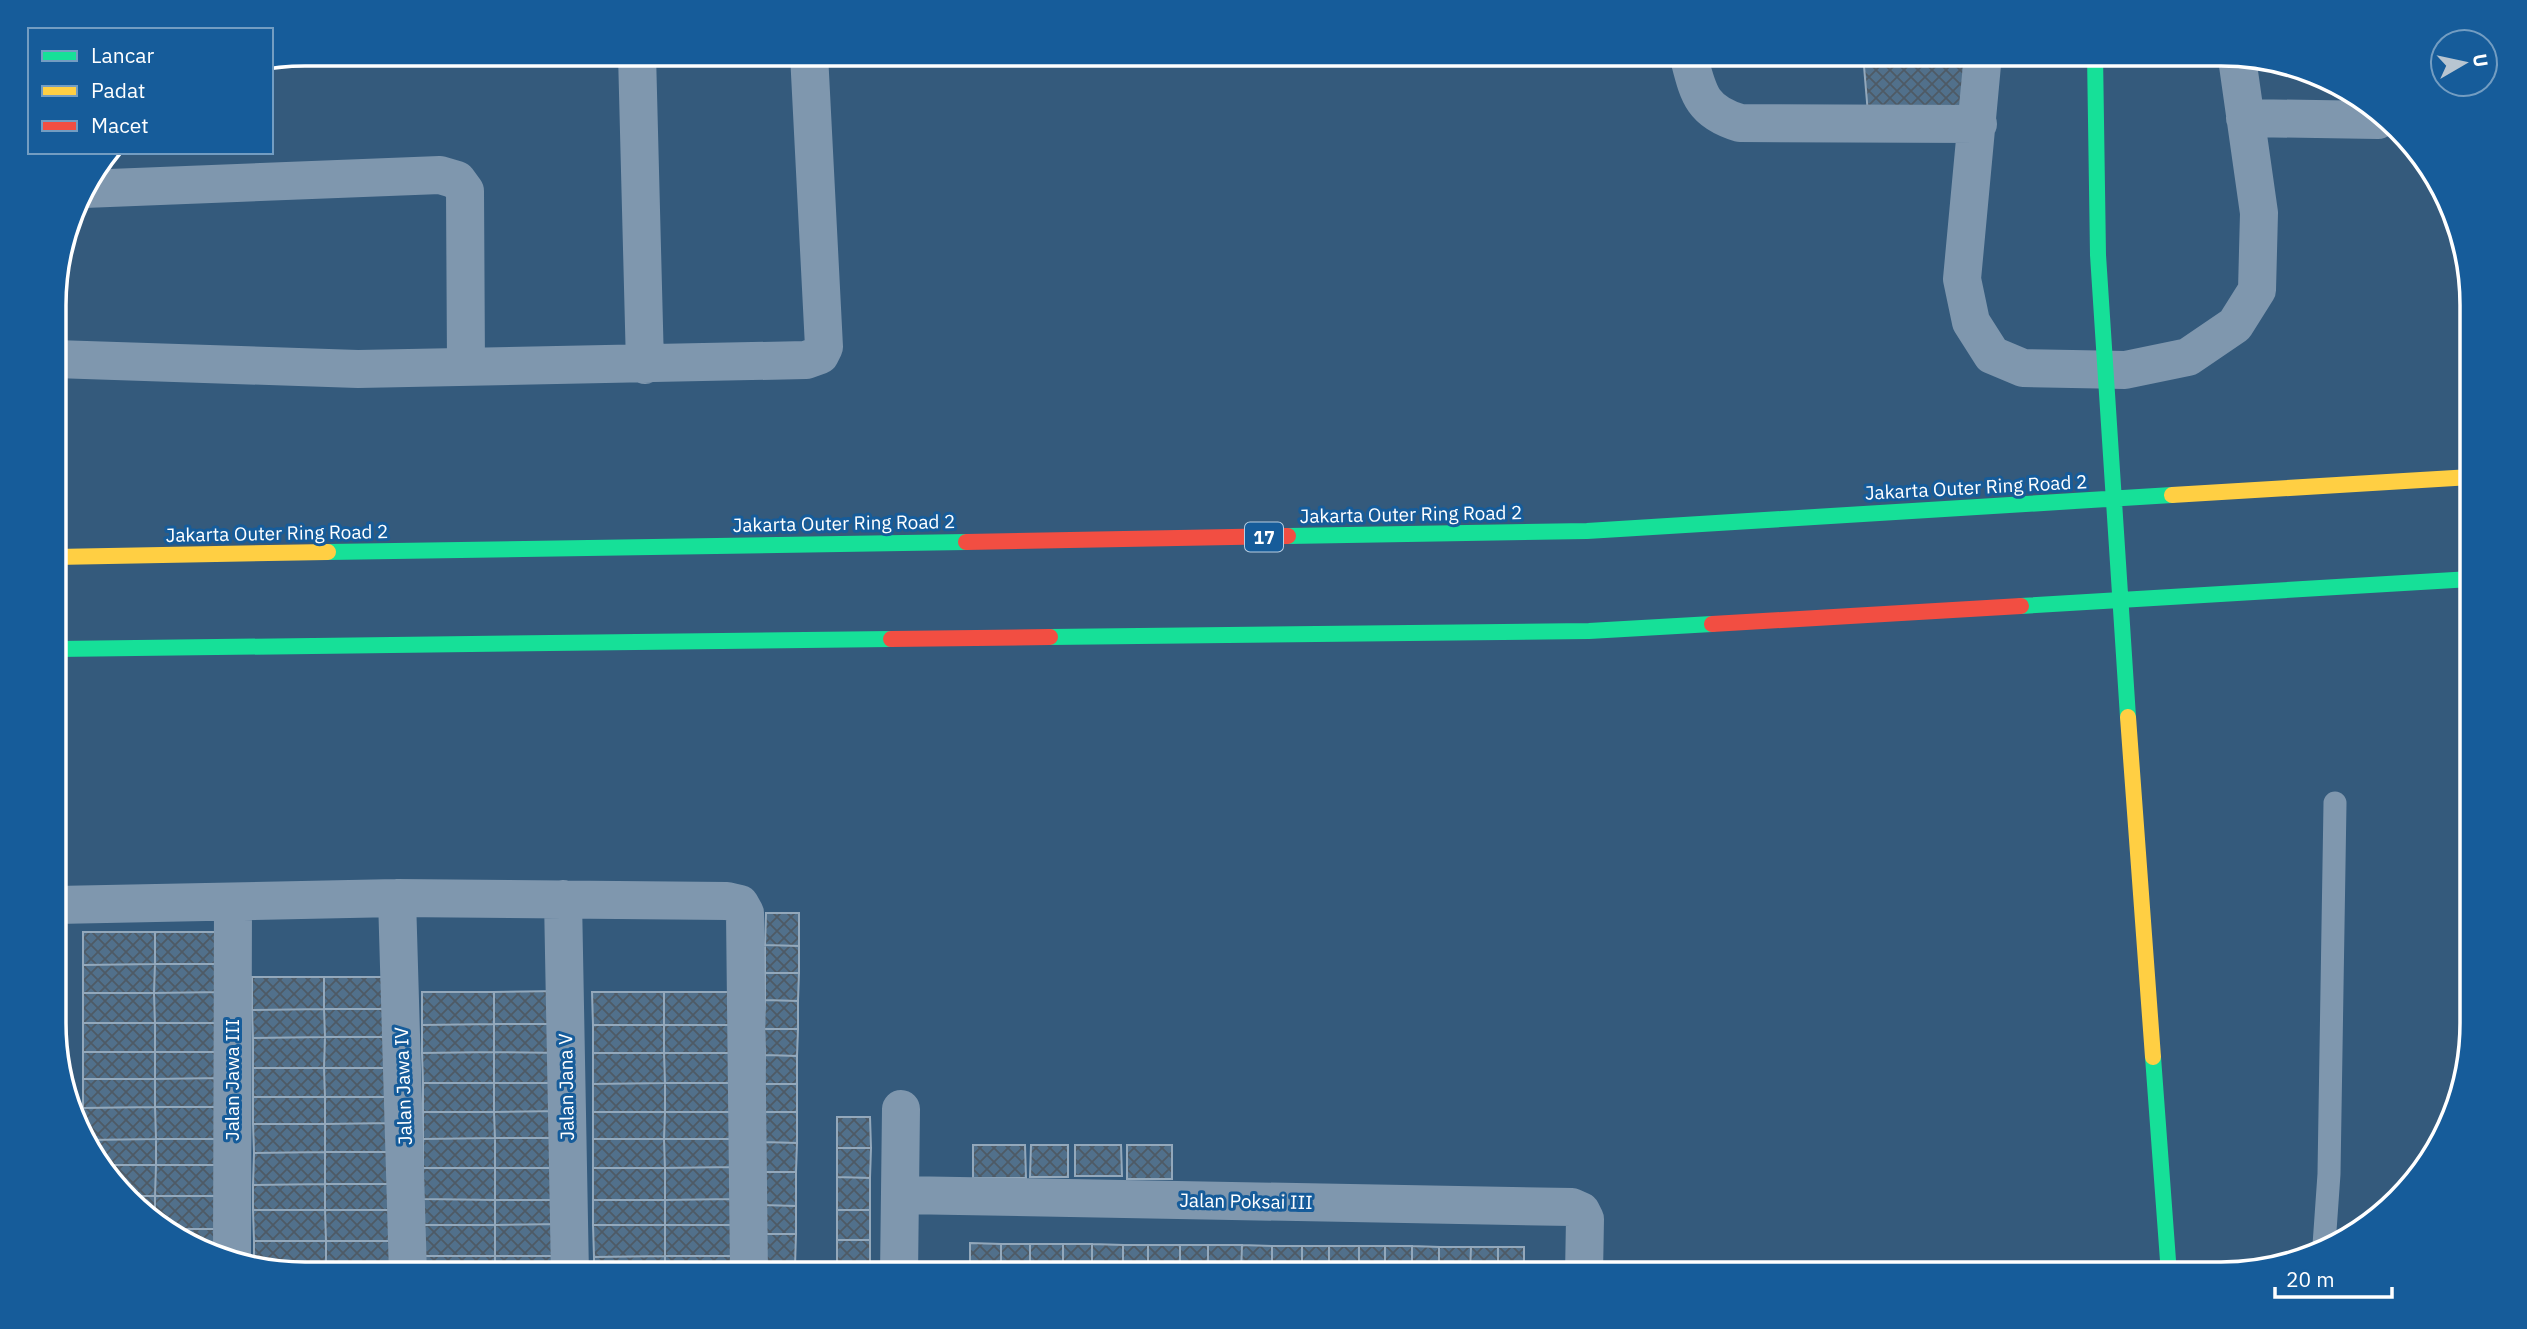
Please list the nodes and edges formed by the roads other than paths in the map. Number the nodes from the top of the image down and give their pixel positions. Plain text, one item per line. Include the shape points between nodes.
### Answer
1 (637, 66) edge
2 (810, 66) edge
3 (1691, 66) edge
4 (1982, 66) edge
5 (2095, 66) edge
6 (2238, 68) edge
7 (2245, 118) junction
8 (2371, 120) edge
9 (1978, 124) junction
10 (102, 181) edge
11 (67, 359) edge
12 (466, 365) junction
13 (645, 365) junction
14 (2460, 478) edge
15 (67, 557) edge
16 (2460, 580) edge
17 (67, 649) edge
18 (2335, 803) dead end
19 (397, 898) junction
20 (563, 898) junction
21 (233, 902) junction
22 (66, 905) edge
23 (901, 1109) dead end
24 (900, 1195) junction
25 (2324, 1239) edge
26 (232, 1251) edge
27 (408, 1262) edge
28 (569, 1262) edge
29 (749, 1262) edge
30 (899, 1262) edge
31 (1584, 1262) edge
32 (2168, 1262) edge

1 - 13 street
2 - 13 street via 824,347 820,355 806,360
3 - 9 street via 1699,96 1719,117 1740,123
4 - 9 street
5 - 32 main road via 2098,255
6 - 7 street
7 - 8 street
7 - 9 street via 2259,213 2257,290 2235,325 2188,357 2125,370 2022,368 1992,355 1972,322 1962,279
10 - 12 street via 440,175 457,180 465,191
11 - 12 street via 358,369
12 - 13 street
14 - 15 main road, Jakarta Outer Ring Road 2 / 17 via 1587,531
16 - 17 main road via 1589,631
18 - 25 lane
19 - 20 street
19 - 21 street
19 - 27 street, Jalan Jawa IV
20 - 28 street, Jalan Jana V
20 - 29 street via 727,901 743,909
21 - 22 street
21 - 26 street, Jalan Jawa III
23 - 24 street
24 - 30 street
24 - 31 street, Jalan Poksai III via 1572,1207 1581,1210 1585,1219

